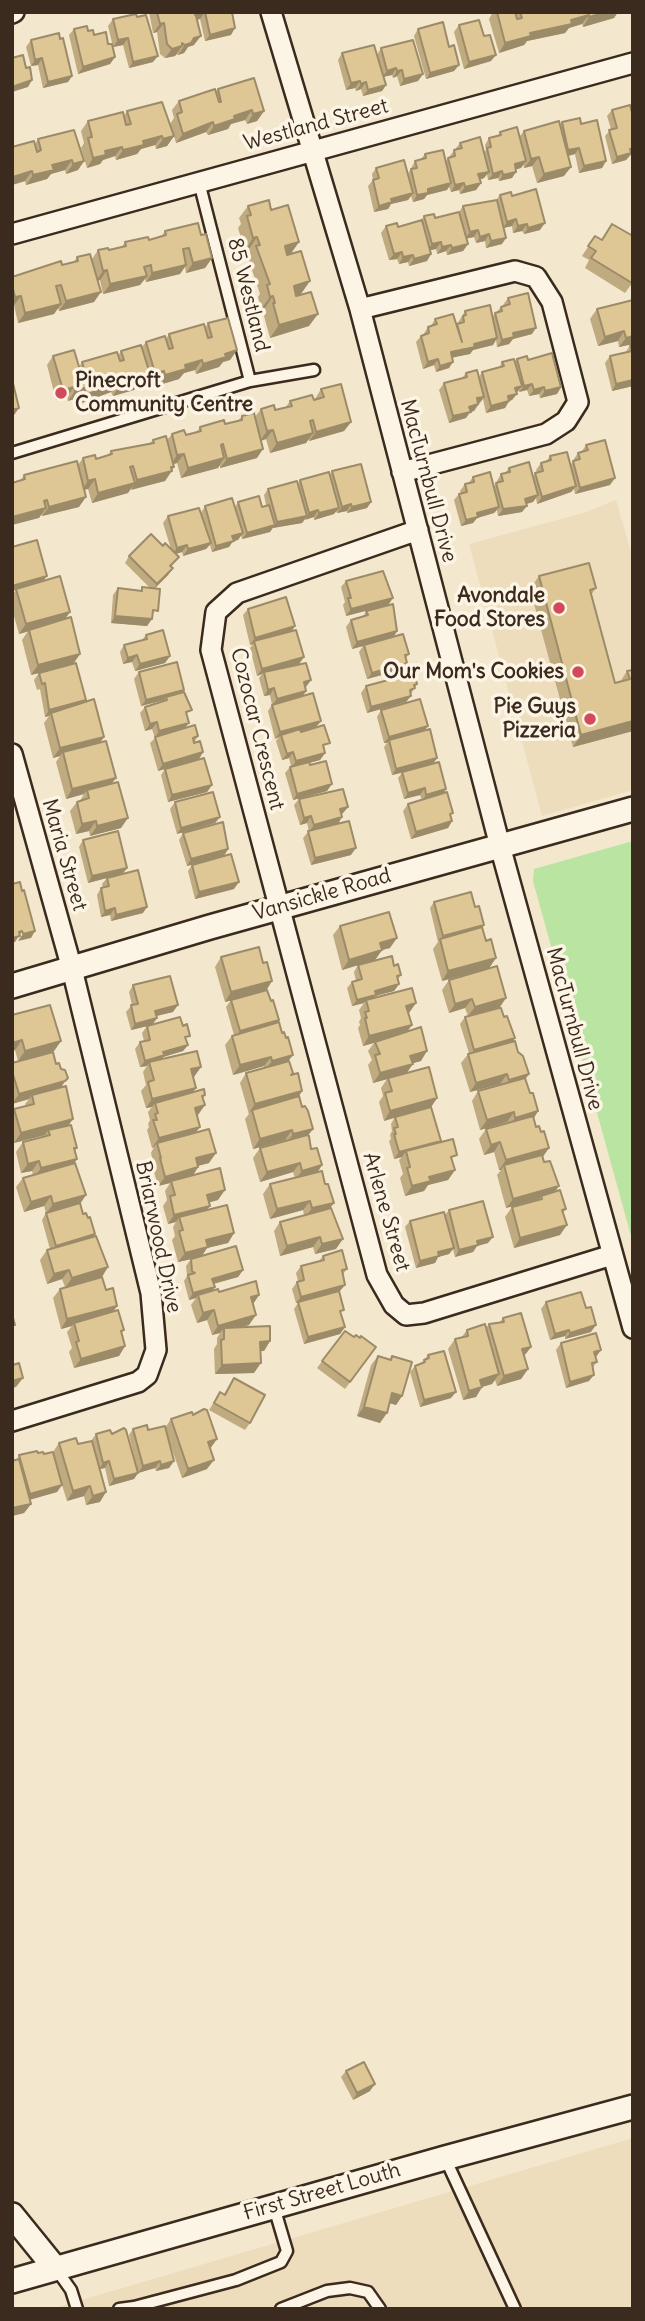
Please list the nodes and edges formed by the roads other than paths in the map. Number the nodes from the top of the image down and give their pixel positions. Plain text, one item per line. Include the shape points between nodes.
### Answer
1 (271, 12) edge
2 (633, 63) edge
3 (313, 149) junction
4 (199, 181) junction
5 (12, 234) edge
6 (360, 309) junction
7 (314, 370) dead end
8 (250, 382) junction
9 (12, 453) edge
10 (402, 472) junction
11 (418, 530) junction
12 (12, 754) edge
13 (633, 809) edge
14 (500, 846) junction
15 (280, 907) junction
16 (72, 969) junction
17 (12, 986) edge
18 (612, 1255) junction
19 (633, 1328) edge
20 (12, 1422) edge
21 (633, 2107) edge
22 (445, 2158) junction
23 (274, 2206) junction
24 (12, 2215) edge
25 (55, 2268) junction
26 (12, 2281) edge
27 (304, 2304) edge
28 (77, 2309) edge
29 (119, 2309) edge
30 (281, 2309) edge
31 (380, 2309) edge
32 (514, 2309) edge

1 - 3 street, MacTurnbull Drive
2 - 3 street, Westland Street
3 - 4 street, Westland Street
3 - 6 street, MacTurnbull Drive
4 - 5 street, Westland Street
4 - 8 lane, 85 Westland
6 - 10 street, MacTurnbull Drive
6 - 10 street via 515,271 536,277 552,302 575,389 578,402 566,421 546,434
7 - 8 lane
8 - 9 lane, 85 Westland
10 - 11 street, MacTurnbull Drive
11 - 14 street, MacTurnbull Drive
11 - 15 street, Cozocar Crescent via 237,593 216,612 211,650
12 - 16 street, Maria Street
13 - 14 street, Vansickle Road
14 - 15 street, Vansickle Road
14 - 18 street, MacTurnbull Drive
15 - 16 street, Vansickle Road
15 - 18 street, Arlene Street via 377,1275 394,1305 406,1315 424,1313
16 - 17 street, Vansickle Road
16 - 20 street, Briarwood Drive via 151,1293 156,1350 147,1375 138,1382
18 - 19 street, MacTurnbull Drive
21 - 22 street, First Street Louth
22 - 23 street, First Street Louth
22 - 32 lane
23 - 25 street, First Street Louth
23 - 29 lane via 287,2251 281,2262 227,2283
24 - 25 street
25 - 26 street, First Street Louth
25 - 28 lane via 71,2290
27 - 30 lane
27 - 31 lane via 327,2291 350,2288 368,2291

